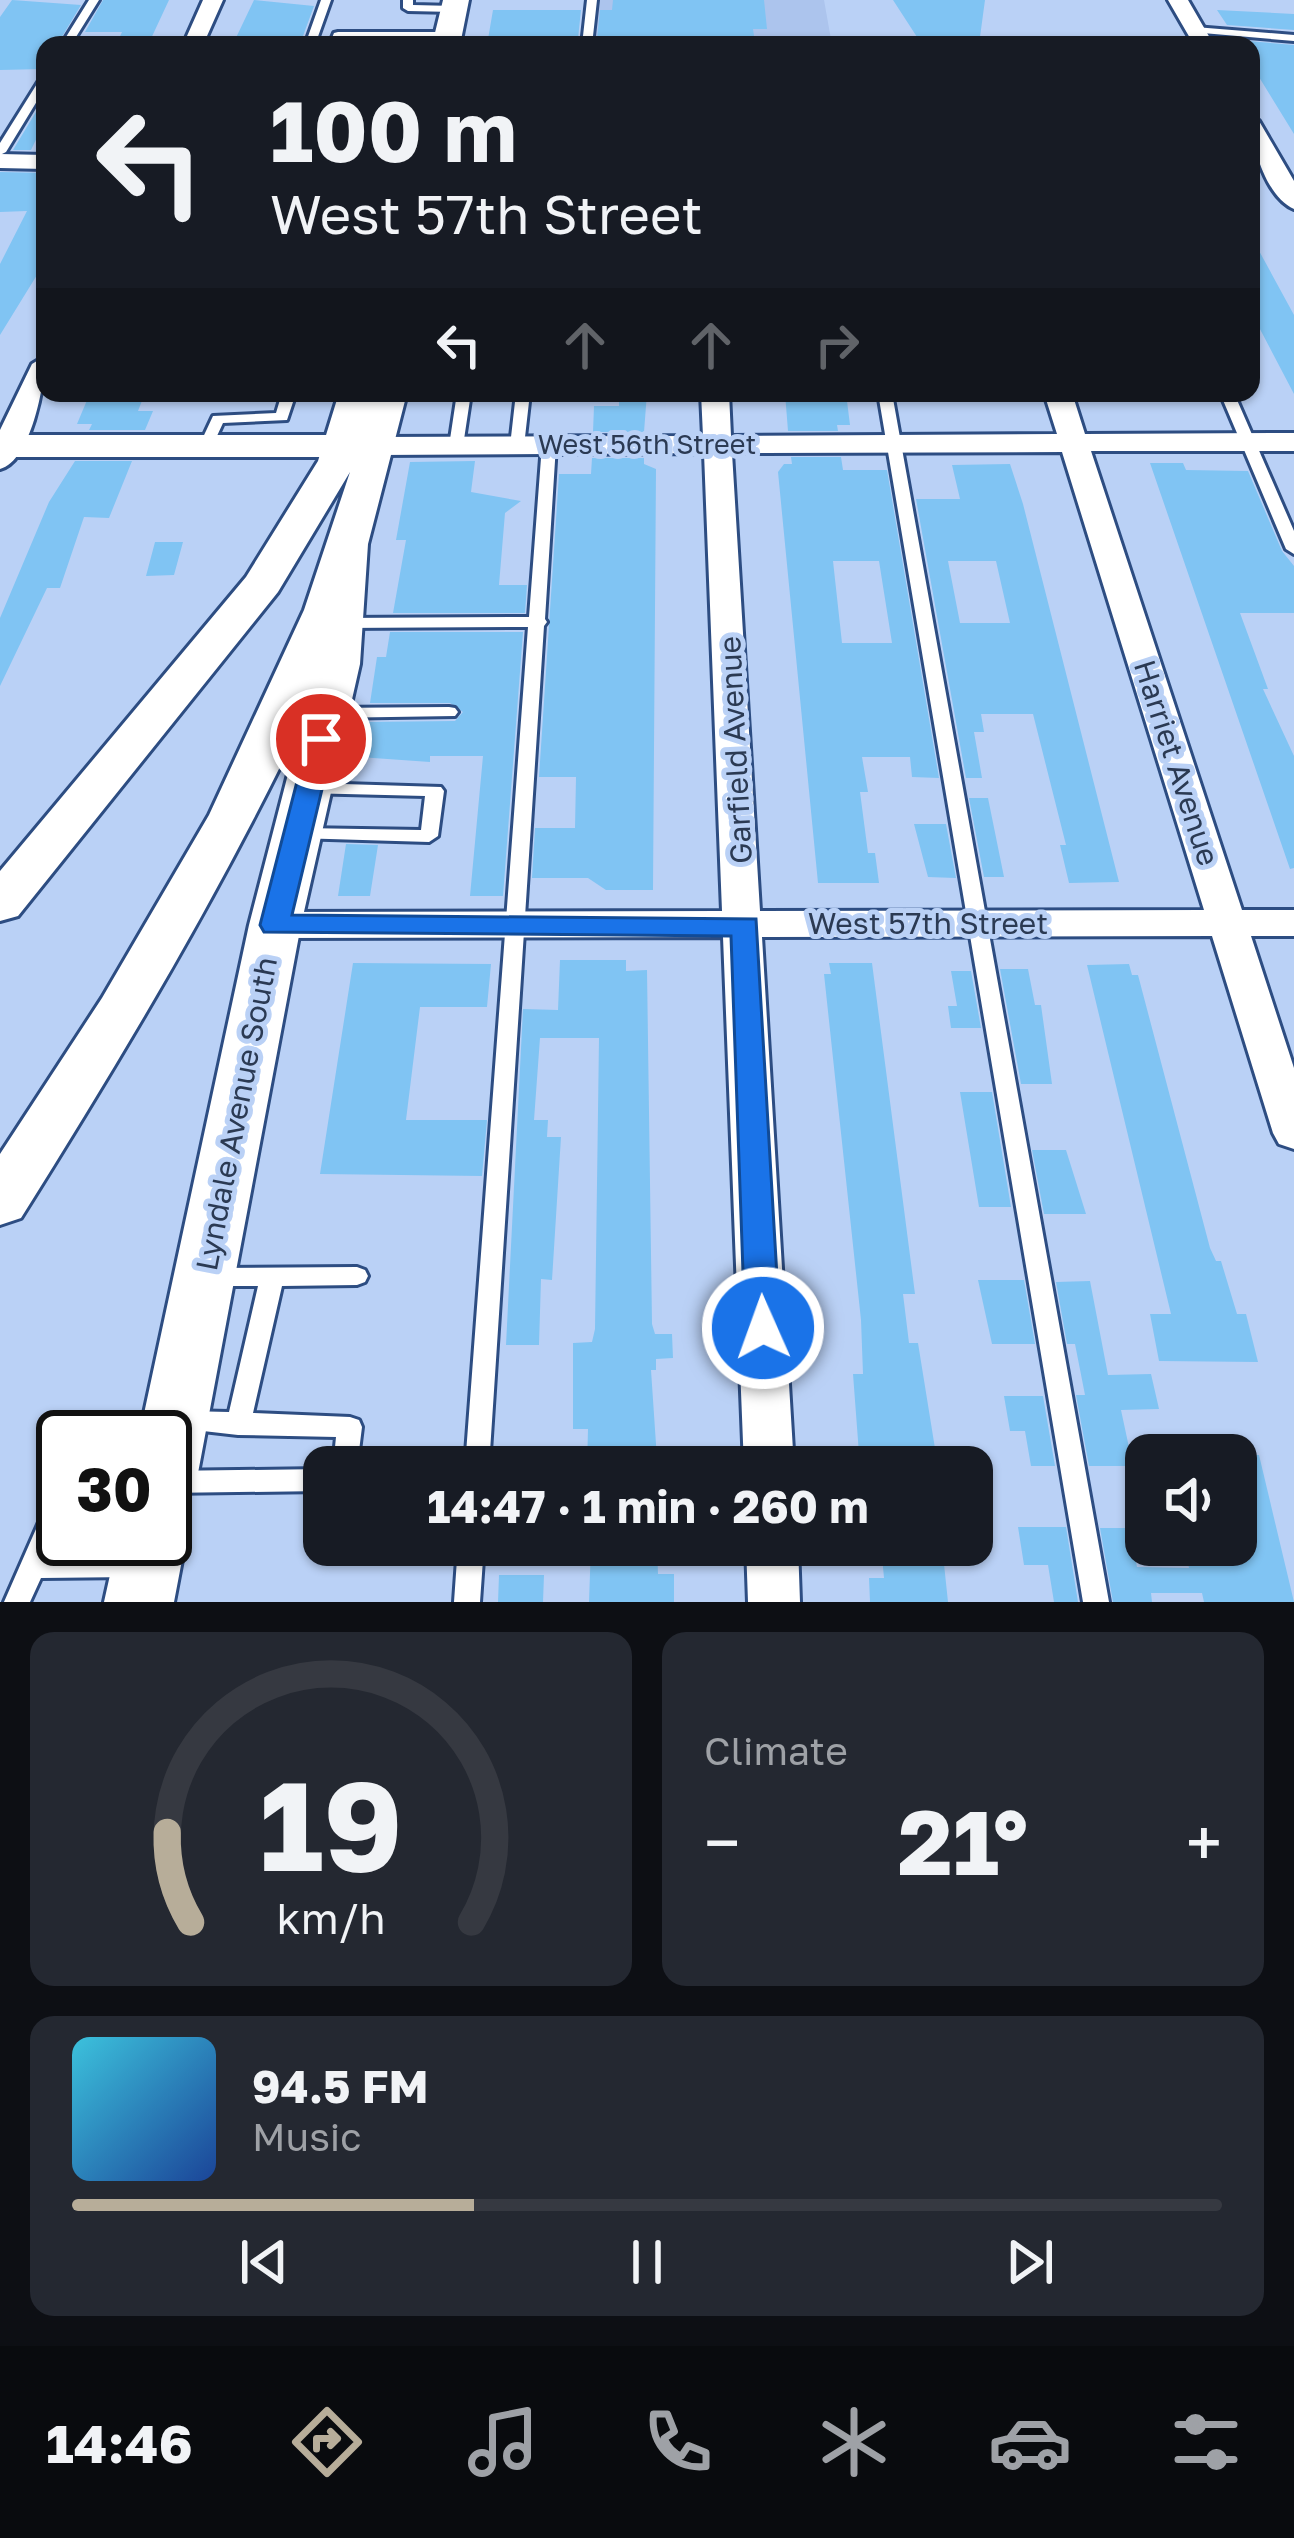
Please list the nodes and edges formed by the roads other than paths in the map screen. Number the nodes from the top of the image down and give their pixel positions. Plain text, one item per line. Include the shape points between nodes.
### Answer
1 (94, 0) edge
2 (213, 0) edge
3 (326, 0) edge
4 (408, 0) edge
5 (592, 0) edge
6 (1178, 0) edge
7 (451, 22) edge
8 (72, 36) edge
9 (197, 36) edge
10 (313, 36) edge
11 (337, 36) edge
12 (588, 36) edge
13 (1198, 36) edge
14 (1260, 38) edge
15 (1294, 38) edge
16 (36, 95) edge
17 (0, 157) edge
18 (1272, 160) edge
19 (36, 161) edge
20 (1294, 202) edge
21 (36, 382) edge
22 (286, 402) edge
23 (358, 402) edge
24 (384, 402) edge
25 (463, 402) edge
26 (522, 402) edge
27 (716, 402) edge
28 (887, 402) edge
29 (1061, 402) edge
30 (1231, 402) edge
31 (1248, 442) junction
32 (1294, 442) edge
33 (894, 443) junction
34 (1072, 443) junction
35 (718, 445) junction
36 (361, 446) junction
37 (456, 446) junction
38 (517, 446) junction
39 (549, 446) junction
40 (205, 448) junction
41 (2, 450) edge
42 (1294, 549) edge
43 (539, 622) junction
44 (333, 623) junction
45 (449, 712) dead end
46 (327, 713) junction
47 (303, 811) junction
48 (0, 904) edge
49 (978, 922) junction
50 (1294, 923) edge
51 (1228, 924) junction
52 (275, 925) junction
53 (518, 926) junction
54 (746, 926) junction
55 (1294, 1133) edge
56 (0, 1202) edge
57 (357, 1276) dead end
58 (204, 1277) junction
59 (272, 1277) junction
60 (178, 1410) edge
61 (192, 1421) edge
62 (238, 1425) junction
63 (348, 1446) edge
64 (479, 1446) edge
65 (768, 1446) edge
66 (192, 1478) edge
67 (303, 1480) edge
68 (36, 1561) edge
69 (34, 1566) junction
70 (470, 1566) edge
71 (773, 1566) edge
72 (146, 1569) edge
73 (17, 1602) edge
74 (467, 1602) edge
75 (775, 1602) edge
76 (1096, 1602) edge

1 - 8 lane
2 - 9 street
3 - 10 lane
4 - 7 lane via 407,8
5 - 12 lane
6 - 13 street
7 - 11 lane
14 - 15 lane
16 - 17 lane
17 - 19 street
18 - 20 street
21 - 41 street
22 - 40 lane via 282,417 218,419
23 - 36 main road
24 - 36 main road
25 - 37 lane
26 - 38 lane
27 - 35 street, Garfield Avenue
28 - 33 lane
29 - 34 street, Harriet Avenue
30 - 31 lane
31 - 32 street, West 56th Street
31 - 34 street, West 56th Street
31 - 42 lane
33 - 34 street, West 56th Street
33 - 35 street, West 56th Street
33 - 49 lane
34 - 51 street, Harriet Avenue
35 - 39 street, West 56th Street
35 - 54 street, Garfield Avenue
36 - 37 street, West 56th Street
36 - 40 street, West 56th Street
36 - 44 main road, Lyndale Avenue South
36 - 48 main road via 263,583
37 - 38 street, West 56th Street
38 - 39 street, West 56th Street
39 - 43 lane
40 - 41 street, West 56th Street
43 - 44 lane
43 - 53 lane
44 - 46 main road, Lyndale Avenue South
44 - 56 main road via 187,898
45 - 46 lane
46 - 47 main road, Lyndale Avenue South
47 - 47 lane via 429,836 435,791
47 - 52 main road, Lyndale Avenue South
49 - 51 street, West 57th Street
49 - 54 street, West 57th Street
49 - 76 lane
50 - 51 street, West 57th Street
51 - 55 street, Harriet Avenue
52 - 53 street, West 57th Street
52 - 58 main road, Lyndale Avenue South
53 - 54 street, West 57th Street
53 - 64 lane
54 - 65 street, Garfield Avenue
57 - 59 lane
58 - 59 lane
58 - 60 main road, Lyndale Avenue South
59 - 62 lane
61 - 62 lane
62 - 63 lane via 350,1427
66 - 67 lane
68 - 69 lane
69 - 72 lane
69 - 73 lane
70 - 74 lane
71 - 75 street

